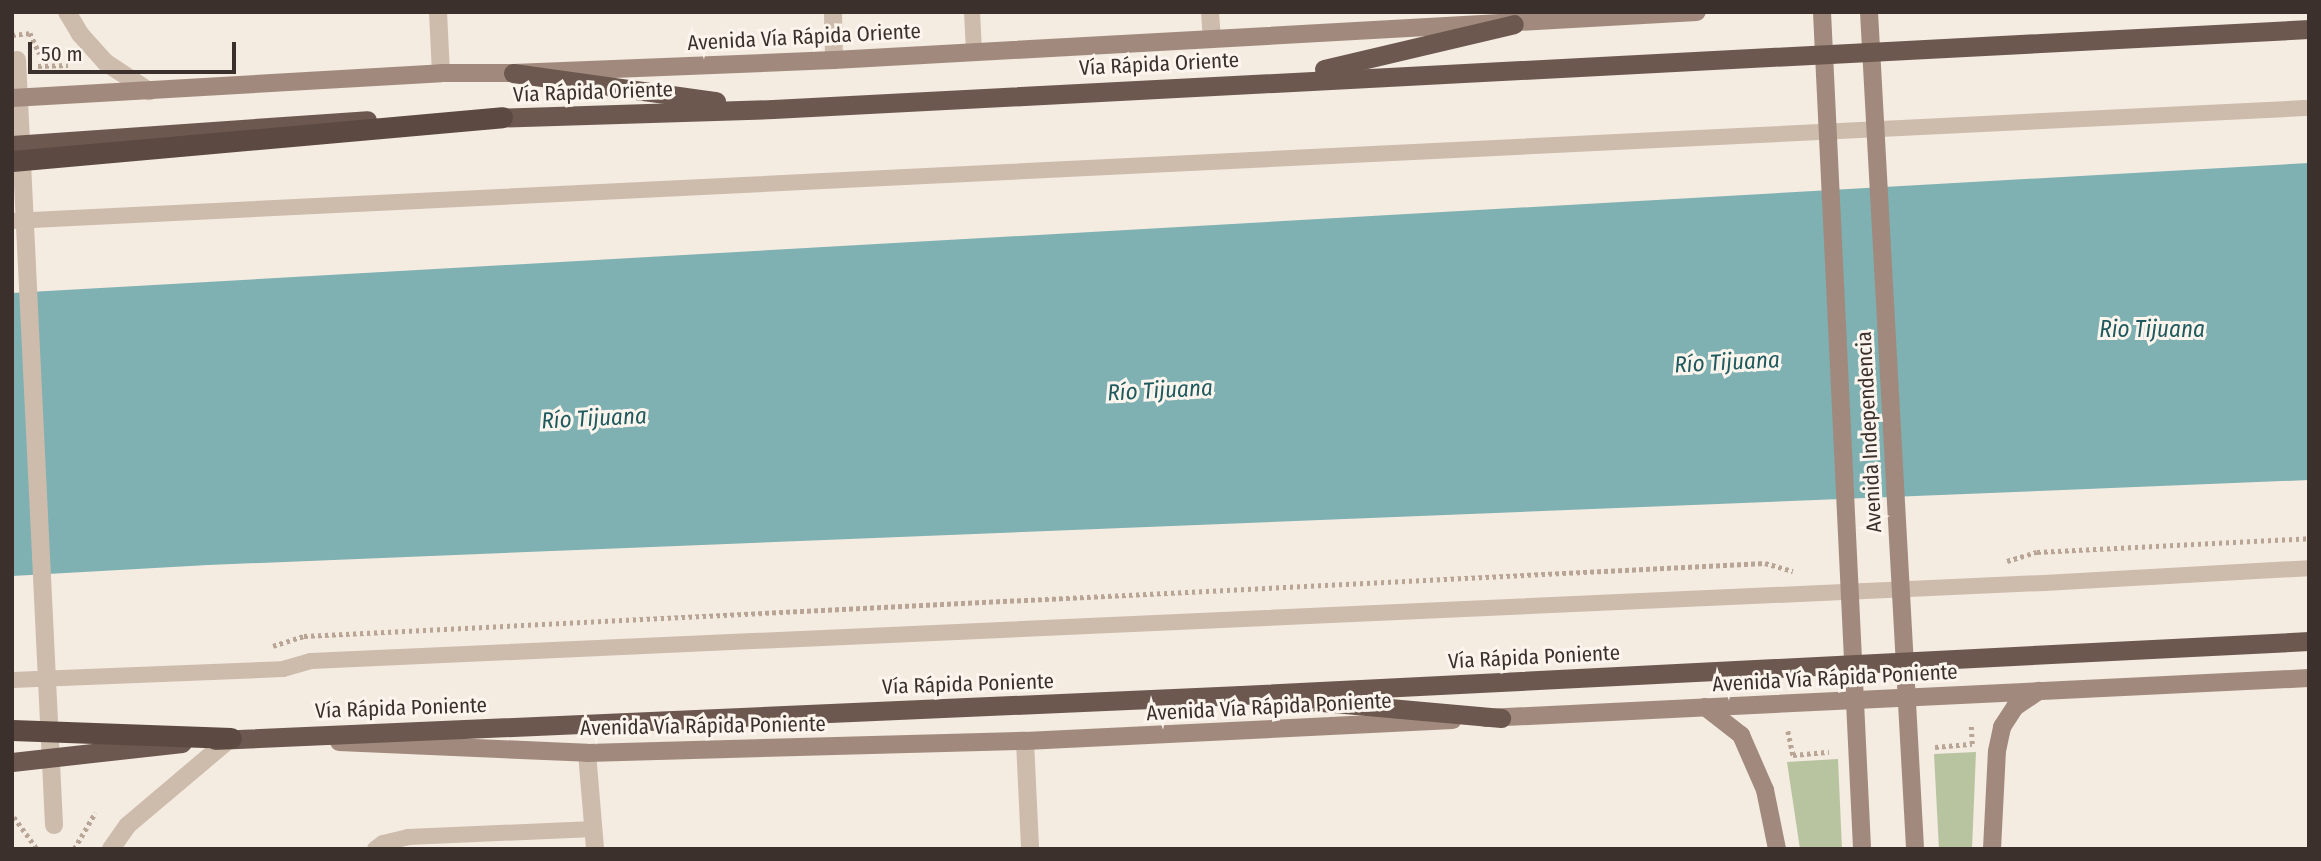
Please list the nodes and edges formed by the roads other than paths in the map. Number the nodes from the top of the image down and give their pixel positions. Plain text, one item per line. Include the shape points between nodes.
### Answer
1 (67, 12) edge
2 (439, 12) edge
3 (832, 12) edge
4 (972, 12) edge
5 (1210, 12) edge
6 (1684, 12) edge
7 (1697, 12) edge
8 (1822, 12) edge
9 (1869, 12) edge
10 (1514, 24) junction
11 (2309, 29) edge
12 (1212, 39) junction
13 (974, 52) junction
14 (17, 60) dead end
15 (834, 60) junction
16 (441, 73) junction
17 (513, 73) junction
18 (1274, 81) junction
19 (149, 91) junction
20 (12, 98) edge
21 (2309, 108) edge
22 (773, 109) junction
23 (502, 117) junction
24 (12, 145) edge
25 (12, 161) edge
26 (12, 221) edge
27 (2309, 568) edge
28 (2309, 641) edge
29 (1926, 660) joint
30 (2309, 678) edge
31 (12, 680) edge
32 (2039, 691) junction
33 (1241, 695) junction
34 (1705, 706) junction
35 (1501, 718) junction
36 (12, 730) edge
37 (231, 738) junction
38 (1025, 741) junction
39 (587, 752) junction
40 (12, 762) edge
41 (54, 825) dead end
42 (594, 829) junction
43 (111, 849) edge
44 (375, 849) edge
45 (595, 849) edge
46 (1030, 849) edge
47 (1777, 849) edge
48 (1862, 849) edge
49 (1915, 849) edge
50 (1992, 849) edge

1 - 19 street via 105,62
2 - 16 street
3 - 15 street
4 - 13 lane
5 - 12 street
6 - 7 main road, Avenida Vía Rápida Oriente
6 - 10 main road, Avenida Vía Rápida Oriente
8 - 48 main road, Avenida Independencia
9 - 49 main road, Avenida Independencia
10 - 12 main road, Avenida Vía Rápida Oriente
10 - 18 highway
11 - 18 highway, Vía Rápida Oriente
12 - 13 main road, Avenida Vía Rápida Oriente
13 - 15 main road, Avenida Vía Rápida Oriente
14 - 41 street
15 - 17 main road, Avenida Vía Rápida Oriente
16 - 17 main road, Avenida Vía Rápida Oriente
16 - 19 main road, Avenida Vía Rápida Oriente
17 - 22 highway
18 - 22 highway, Vía Rápida Oriente
19 - 20 main road
21 - 26 lane
22 - 23 highway, Vía Rápida Oriente
23 - 24 highway, Vía Rápida Oriente via 332,121
23 - 25 highway
27 - 31 lane via 324,660 283,669
28 - 29 highway, Avenida Vía Rápida Poniente
29 - 33 highway, Vía Rápida Poniente
30 - 32 main road, Avenida Vía Rápida Poniente
32 - 34 main road, Avenida Vía Rápida Poniente
32 - 50 main road via 2015,708 2002,727
33 - 35 highway
33 - 37 highway, Vía Rápida Poniente
34 - 35 main road, Avenida Vía Rápida Poniente
34 - 47 main road via 1741,735 1765,790
35 - 38 main road, Avenida Vía Rápida Poniente
36 - 37 highway
37 - 39 main road, Avenida Vía Rápida Poniente
37 - 40 highway, Vía Rápida Poniente
37 - 43 street via 128,825
38 - 39 main road, Avenida Vía Rápida Poniente
38 - 46 street
39 - 42 street
42 - 44 lane via 408,837
42 - 45 street

